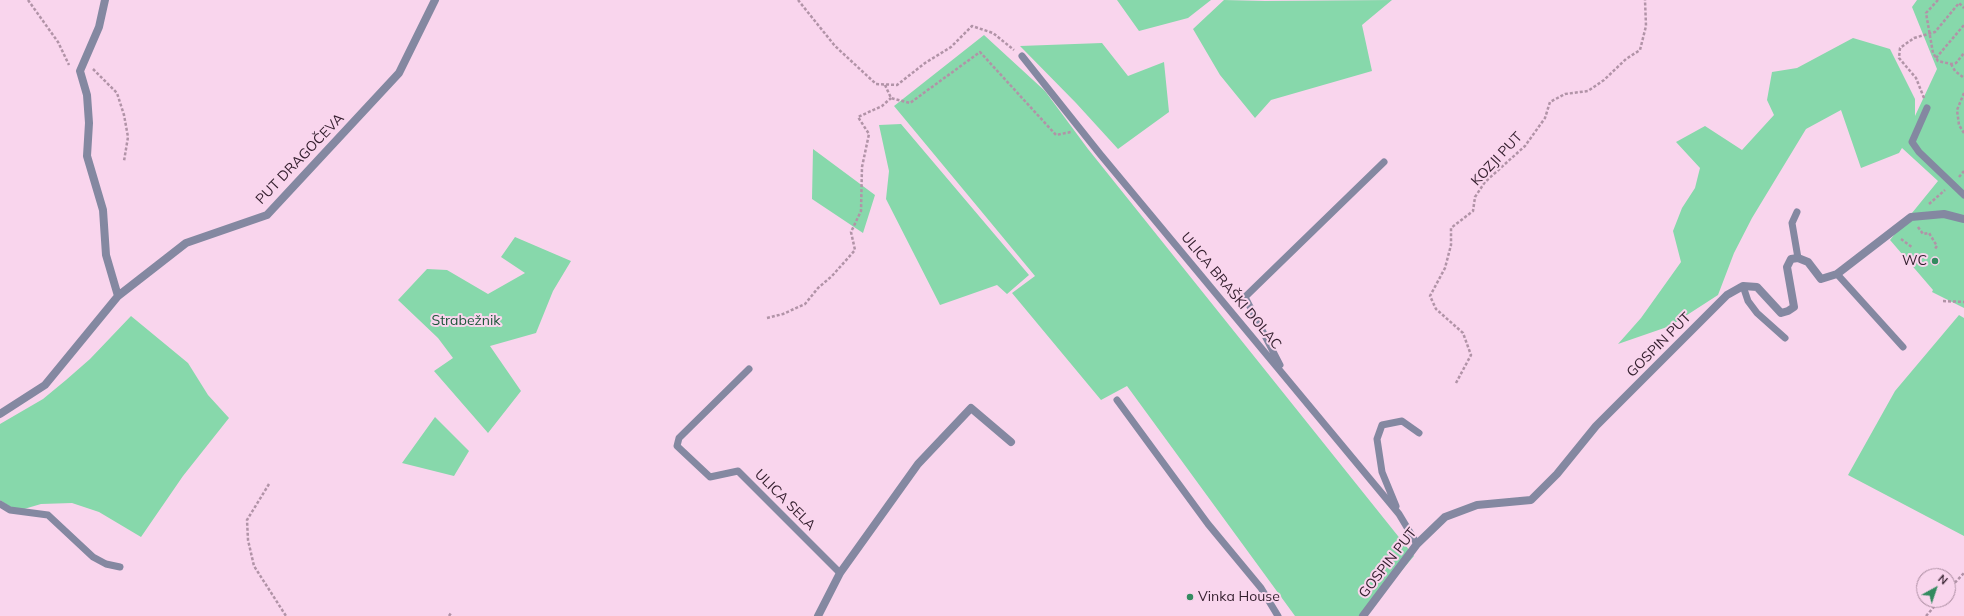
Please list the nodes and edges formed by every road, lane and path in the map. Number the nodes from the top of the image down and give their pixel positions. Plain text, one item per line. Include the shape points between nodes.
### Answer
1 (28, 0) edge
2 (105, 0) edge
3 (435, 0) edge
4 (798, 0) edge
5 (1645, 0) edge
6 (1938, 0) edge
7 (1956, 0) edge
8 (1959, 3) junction
9 (1964, 8) edge
10 (1964, 24) edge
11 (1930, 34) junction
12 (1964, 53) edge
13 (1022, 56) joint
14 (1936, 58) junction
15 (84, 61) junction
16 (1951, 64) junction
17 (69, 65) dead end
18 (1964, 78) edge
19 (886, 85) junction
20 (1964, 93) edge
21 (891, 98) junction
22 (1927, 108) joint
23 (1080, 128) junction
24 (1964, 133) edge
25 (124, 161) dead end
26 (1384, 162) dead end
27 (1964, 171) edge
28 (1952, 184) junction
29 (1964, 195) edge
30 (1928, 204) dead end
31 (1797, 212) dead end
32 (1911, 217) junction
33 (1964, 219) edge
34 (1891, 232) junction
35 (1913, 248) dead end
36 (1934, 250) dead end
37 (1798, 258) junction
38 (1837, 274) junction
39 (1744, 286) junction
40 (118, 296) junction
41 (1943, 301) dead end
42 (1964, 302) edge
43 (767, 318) dead end
44 (1785, 338) dead end
45 (1903, 347) dead end
46 (749, 369) dead end
47 (1286, 378) junction
48 (1456, 383) dead end
49 (1117, 400) dead end
50 (0, 414) edge
51 (1419, 433) dead end
52 (1011, 442) dead end
53 (269, 484) dead end
54 (0, 504) edge
55 (1399, 514) junction
56 (1417, 544) junction
57 (120, 567) dead end
58 (840, 573) junction
59 (1964, 573) edge
60 (1956, 582) edge
61 (1933, 608) edge
62 (286, 616) edge
63 (818, 616) edge
64 (1278, 616) edge
65 (1363, 616) edge
66 (1926, 616) edge

1 - 17 path via 58,42
2 - 15 street via 99,27
3 - 40 street, PUT DRAGOČEVA via 399,73 267,215 186,243
4 - 19 path via 835,46 876,84
5 - 48 path, KOZJI PUT via 1646,26 1640,50 1588,91 1565,94 1550,102 1545,118 1525,146 1485,182 1475,197 1473,211 1451,228 1451,245 1445,268 1430,296 1436,309 1463,333 1471,355
6 - 11 path via 1926,12
7 - 8 path
8 - 9 path
8 - 11 path via 1935,32
10 - 14 path
11 - 14 path
11 - 22 path via 1914,38 1900,48 1899,58 1916,78
12 - 16 path via 1956,63
13 - 19 path via 993,33 972,26 951,47 897,85
13 - 23 lane, ULICA BRAŠKI DOLAC
14 - 16 path via 1938,61
15 - 25 path via 117,93 128,137
15 - 40 street via 80,71 87,95 87,156 103,210 106,255
16 - 18 path
19 - 21 path
20 - 24 path via 1957,110 1959,125
21 - 23 path via 910,103 980,52 1056,135
21 - 43 path via 882,106 858,117 869,134 862,167 861,210 851,232 855,250 805,304
22 - 28 lane via 1912,142
23 - 47 lane, ULICA BRAŠKI DOLAC
26 - 47 lane via 1245,297
27 - 28 path
28 - 29 lane
28 - 30 path
31 - 37 lane via 1792,223
32 - 33 street via 1944,214
32 - 34 street
32 - 36 path via 1923,234 1930,233 1937,246
34 - 35 path
34 - 38 street
37 - 38 street via 1808,262 1821,279
37 - 39 street via 1791,259 1787,267 1794,307 1788,311 1781,312 1756,287
38 - 45 lane
39 - 44 lane via 1748,301 1757,313
39 - 56 street, GOSPIN PUT via 1727,294 1643,378 1596,426 1557,474 1531,500 1470,507 1445,517
40 - 50 street, PUT DRAGOČEVA via 45,385
41 - 42 path
46 - 58 lane, ULICA SELA via 679,438 677,446 710,477 738,471
47 - 55 lane, ULICA BRAŠKI DOLAC
49 - 64 lane via 1208,524 1261,588
51 - 55 lane via 1402,421 1382,425 1377,439 1382,472
52 - 58 street via 971,408 918,464
53 - 62 path via 247,520 248,540 254,566
54 - 57 lane via 10,510 48,515 93,557 106,564
55 - 56 lane, ULICA BRAŠKI DOLAC
56 - 65 street, GOSPIN PUT
58 - 63 street
59 - 60 path
61 - 66 path

